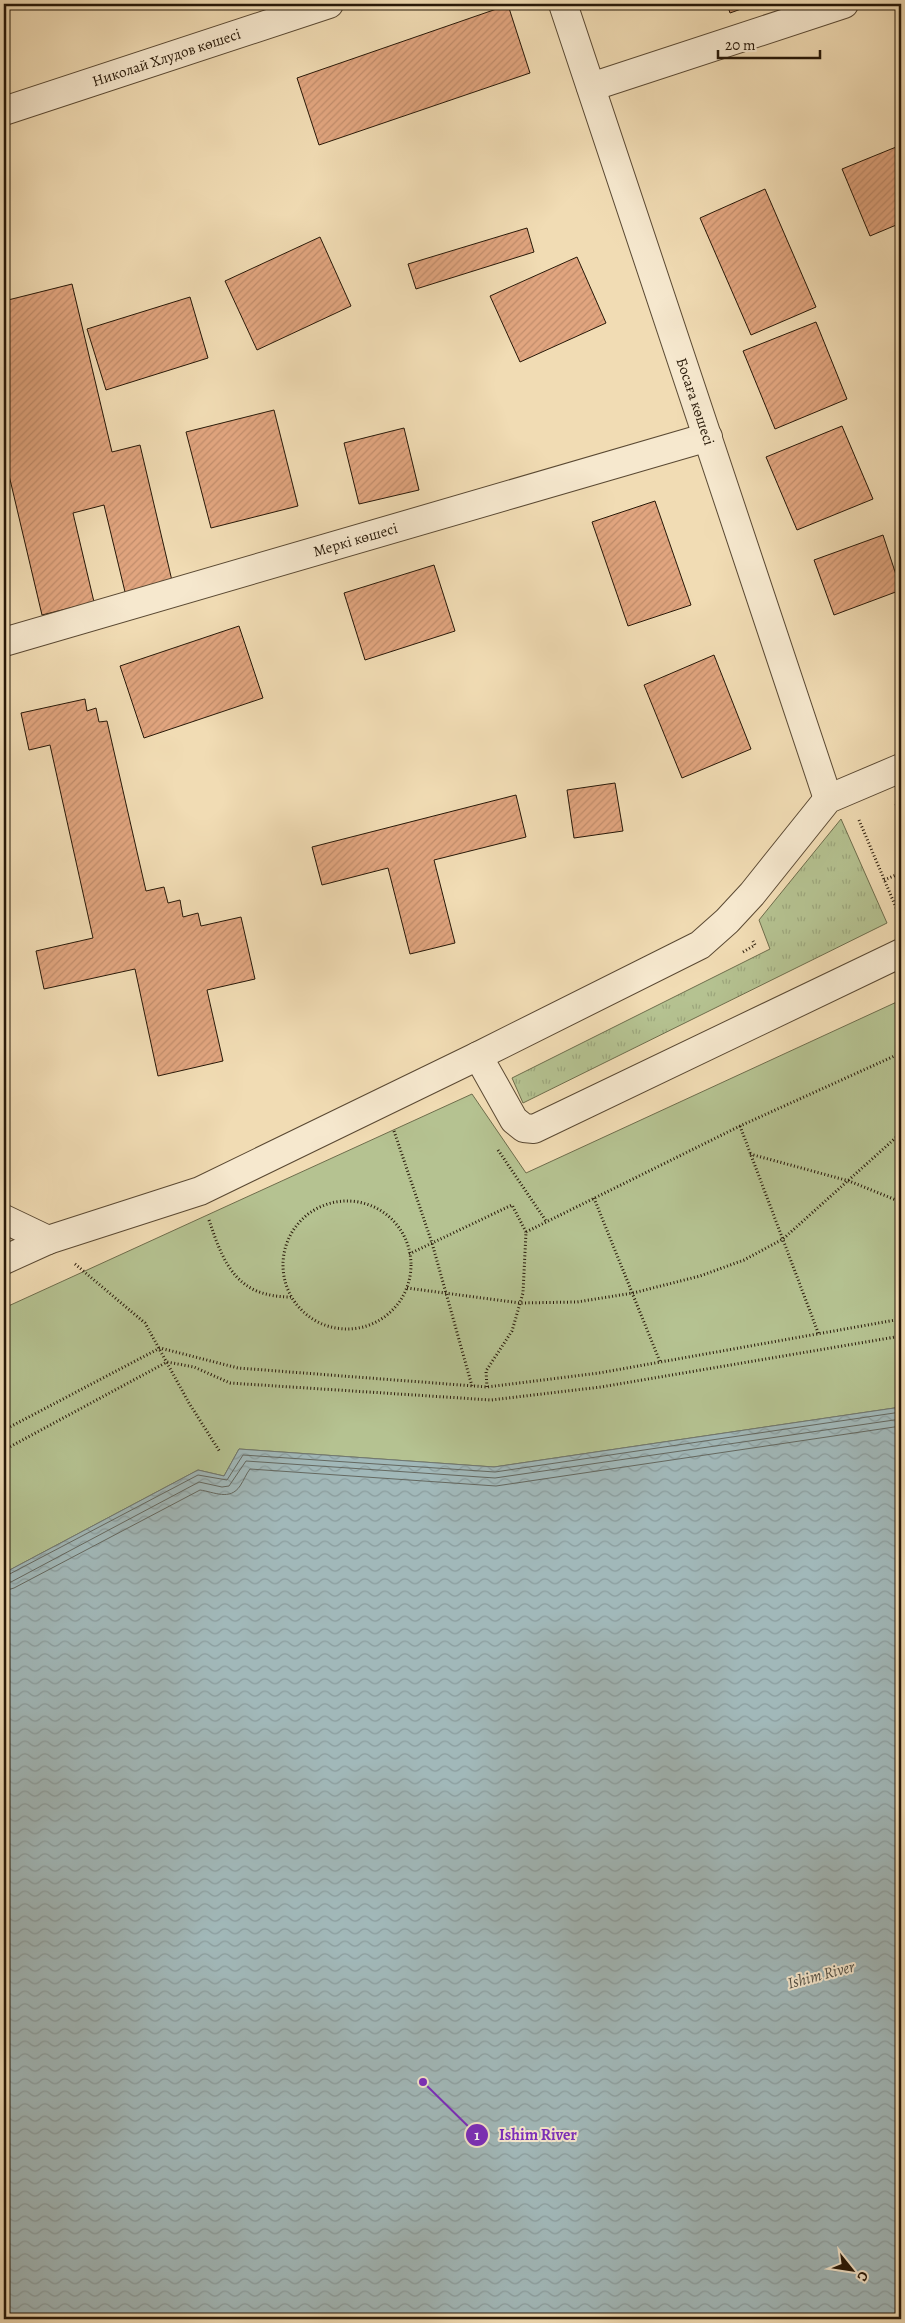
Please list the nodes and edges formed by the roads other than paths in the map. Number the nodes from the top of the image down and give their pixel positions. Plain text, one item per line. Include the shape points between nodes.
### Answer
1 (329, 4) edge
2 (563, 4) edge
3 (844, 4) edge
4 (591, 87) junction
5 (4, 111) edge
6 (708, 437) junction
7 (4, 642) edge
8 (901, 768) edge
9 (837, 795) junction
10 (901, 953) edge
11 (478, 1056) junction
12 (4, 1219) edge
13 (48, 1240) junction
14 (4, 1260) edge

1 - 5 street, Николай Хлудов көшесі
2 - 4 street, Босаға көшесі
3 - 4 street
4 - 6 street, Босаға көшесі
6 - 7 street, Меркі көшесі
6 - 9 street, Босаға көшесі
8 - 9 street
9 - 11 street via 745,901 700,945
10 - 11 street via 534,1129 524,1128 514,1120
11 - 13 street via 200,1191
12 - 13 street
13 - 14 street

